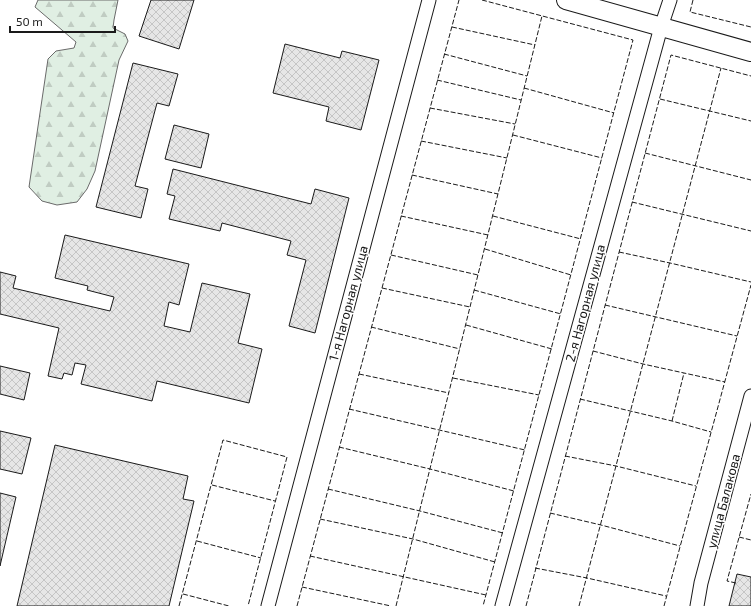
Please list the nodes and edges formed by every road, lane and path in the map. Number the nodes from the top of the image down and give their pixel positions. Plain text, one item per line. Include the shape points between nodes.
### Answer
1 (429, 0) edge
2 (566, 0) edge
3 (670, 0) edge
4 (661, 27) junction
5 (751, 52) edge
6 (751, 396) edge
7 (268, 606) edge
8 (502, 606) edge
9 (697, 606) edge

1 - 7 street, 1-я Нагорная улица
2 - 4 street
3 - 4 street, 2-я Нагорная улица
4 - 5 street
4 - 8 street, 2-я Нагорная улица
6 - 9 street, улица Балакова

